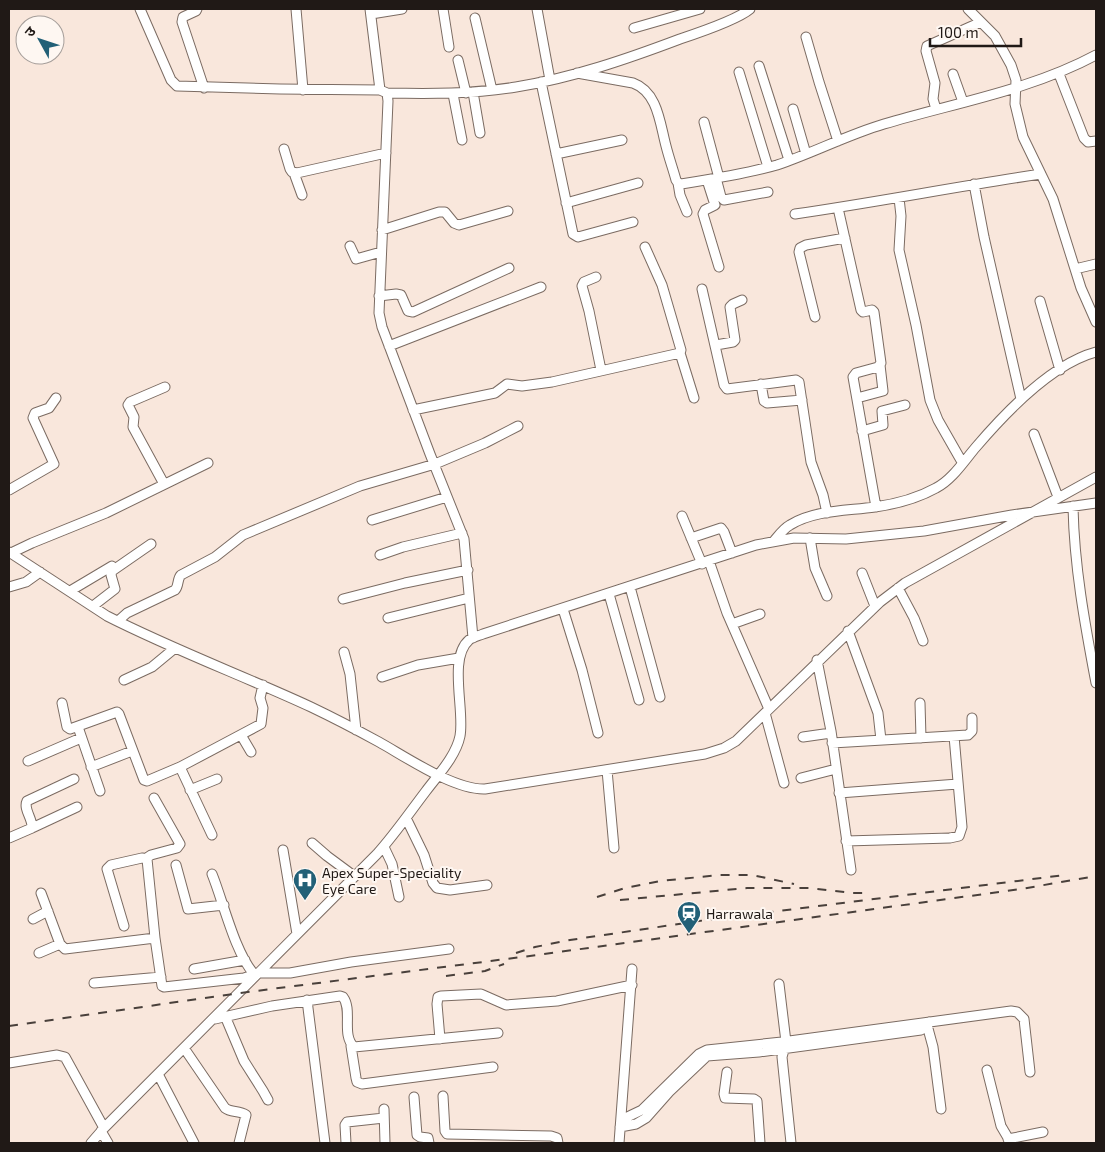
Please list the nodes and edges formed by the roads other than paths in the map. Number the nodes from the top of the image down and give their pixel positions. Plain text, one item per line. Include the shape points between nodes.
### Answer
1 (140, 9) edge
2 (197, 9) edge
3 (296, 9) edge
4 (402, 9) edge
5 (443, 9) edge
6 (537, 9) edge
7 (700, 9) edge
8 (750, 9) edge
9 (968, 9) edge
10 (370, 12) edge
11 (475, 18) dead end
12 (981, 22) junction
13 (634, 28) dead end
14 (806, 37) dead end
15 (449, 47) dead end
16 (1096, 55) edge
17 (458, 60) dead end
18 (759, 66) dead end
19 (739, 72) dead end
20 (577, 73) junction
21 (953, 74) dead end
22 (1060, 74) junction
23 (550, 80) junction
24 (540, 82) junction
25 (204, 88) junction
26 (1016, 88) junction
27 (303, 90) junction
28 (492, 90) junction
29 (383, 91) junction
30 (469, 92) junction
31 (452, 94) junction
32 (962, 102) junction
33 (793, 109) dead end
34 (936, 109) junction
35 (704, 122) dead end
36 (480, 133) dead end
37 (462, 140) dead end
38 (622, 140) dead end
39 (838, 141) junction
40 (1096, 141) edge
41 (284, 149) dead end
42 (386, 153) junction
43 (556, 154) junction
44 (806, 154) junction
45 (789, 160) junction
46 (768, 167) junction
47 (294, 173) junction
48 (1041, 174) junction
49 (714, 179) junction
50 (638, 183) dead end
51 (678, 183) junction
52 (974, 184) junction
53 (768, 192) dead end
54 (302, 195) dead end
55 (899, 198) junction
56 (566, 203) junction
57 (838, 208) junction
58 (508, 211) dead end
59 (687, 212) dead end
60 (795, 214) dead end
61 (632, 222) dead end
62 (382, 230) junction
63 (846, 238) junction
64 (350, 246) dead end
65 (645, 247) dead end
66 (381, 252) junction
67 (1096, 264) edge
68 (720, 267) dead end
69 (509, 268) dead end
70 (1075, 269) junction
71 (596, 278) dead end
72 (541, 287) dead end
73 (702, 289) dead end
74 (379, 296) junction
75 (742, 300) dead end
76 (1040, 301) dead end
77 (815, 318) dead end
78 (1096, 322) edge
79 (716, 345) junction
80 (390, 346) junction
81 (1096, 352) edge
82 (680, 353) junction
83 (880, 365) junction
84 (601, 370) junction
85 (1060, 370) junction
86 (761, 384) junction
87 (165, 387) dead end
88 (56, 398) dead end
89 (694, 398) dead end
90 (856, 398) junction
91 (1021, 399) junction
92 (802, 400) junction
93 (905, 406) dead end
94 (413, 410) junction
95 (518, 426) dead end
96 (862, 431) junction
97 (1034, 434) dead end
98 (962, 462) junction
99 (208, 463) dead end
100 (434, 464) junction
101 (1096, 477) edge
102 (164, 484) junction
103 (9, 490) edge
104 (1058, 496) junction
105 (447, 497) junction
106 (1096, 503) edge
107 (1073, 506) junction
108 (876, 507) junction
109 (1031, 512) junction
110 (827, 513) junction
111 (682, 516) dead end
112 (372, 520) dead end
113 (462, 533) junction
114 (691, 538) junction
115 (810, 538) junction
116 (774, 541) junction
117 (151, 544) dead end
118 (732, 552) junction
119 (13, 554) edge
120 (380, 555) dead end
121 (9, 563) edge
122 (705, 563) junction
123 (112, 566) dead end
124 (468, 570) junction
125 (40, 572) junction
126 (862, 573) dead end
127 (9, 587) edge
128 (630, 587) junction
129 (898, 588) junction
130 (70, 591) junction
131 (609, 594) junction
132 (827, 596) dead end
133 (468, 598) junction
134 (343, 599) dead end
135 (93, 606) junction
136 (875, 606) junction
137 (563, 609) junction
138 (760, 614) dead end
139 (388, 618) dead end
140 (118, 621) junction
141 (732, 624) junction
142 (848, 631) junction
143 (473, 638) junction
144 (922, 641) dead end
145 (175, 648) junction
146 (344, 652) dead end
147 (459, 658) junction
148 (817, 660) junction
149 (382, 677) dead end
150 (124, 680) dead end
151 (1096, 683) edge
152 (262, 686) junction
153 (660, 697) dead end
154 (639, 700) dead end
155 (62, 702) dead end
156 (920, 703) dead end
157 (767, 711) junction
158 (972, 718) dead end
159 (78, 727) junction
160 (356, 730) junction
161 (598, 733) dead end
162 (831, 733) junction
163 (241, 734) junction
164 (954, 736) junction
165 (81, 738) junction
166 (803, 738) dead end
167 (921, 738) junction
168 (881, 740) junction
169 (832, 743) junction
170 (132, 751) junction
171 (251, 752) dead end
172 (28, 760) dead end
173 (91, 767) junction
174 (180, 767) junction
175 (836, 769) junction
176 (607, 770) junction
177 (438, 775) junction
178 (74, 778) dead end
179 (801, 778) dead end
180 (217, 779) dead end
181 (784, 783) dead end
182 (958, 784) junction
183 (190, 790) junction
184 (100, 792) dead end
185 (839, 793) junction
186 (154, 798) dead end
187 (78, 807) dead end
188 (406, 818) junction
189 (32, 828) junction
190 (212, 835) dead end
191 (9, 838) edge
192 (846, 841) junction
193 (312, 843) dead end
194 (384, 847) junction
195 (614, 848) dead end
196 (283, 850) dead end
197 (147, 859) junction
198 (176, 865) dead end
199 (851, 870) dead end
200 (212, 874) dead end
201 (354, 876) junction
202 (487, 885) dead end
203 (41, 893) dead end
204 (399, 897) dead end
205 (224, 905) junction
206 (48, 911) junction
207 (33, 919) dead end
208 (124, 926) dead end
209 (297, 934) junction
210 (155, 938) junction
211 (60, 944) junction
212 (449, 949) dead end
213 (39, 953) dead end
214 (245, 960) junction
215 (194, 969) dead end
216 (632, 969) dead end
217 (256, 973) junction
218 (161, 976) junction
219 (94, 983) dead end
220 (779, 984) dead end
221 (632, 985) junction
222 (307, 1000) junction
223 (226, 1016) junction
224 (214, 1019) junction
225 (928, 1024) junction
226 (498, 1032) dead end
227 (440, 1039) junction
228 (785, 1045) junction
229 (351, 1046) junction
230 (184, 1048) junction
231 (9, 1063) edge
232 (493, 1067) dead end
233 (987, 1070) dead end
234 (727, 1072) dead end
235 (1030, 1072) dead end
236 (158, 1074) junction
237 (443, 1096) dead end
238 (414, 1097) dead end
239 (268, 1100) dead end
240 (941, 1109) dead end
241 (621, 1124) junction
242 (102, 1130) junction
243 (1043, 1132) dead end
244 (478, 1140) edge
245 (1009, 1141) edge
246 (91, 1143) edge
247 (108, 1143) edge
248 (194, 1143) edge
249 (239, 1143) edge
250 (325, 1143) edge
251 (346, 1143) edge
252 (385, 1143) edge
253 (429, 1143) edge
254 (558, 1143) edge
255 (619, 1143) edge
256 (760, 1143) edge
257 (791, 1143) edge

1 - 25 street via 174,84
2 - 25 street via 182,20
3 - 27 street
4 - 10 street
5 - 15 street
6 - 23 street
7 - 13 street
8 - 20 street via 668,44
9 - 12 street
10 - 29 street
11 - 28 street
12 - 26 street via 996,36 1007,54
12 - 34 street via 927,46
14 - 39 street
16 - 22 street
17 - 30 street
18 - 45 street
19 - 46 street
20 - 23 street
20 - 51 street via 633,83 647,91
21 - 32 street
22 - 26 street
22 - 40 street via 1084,138 1088,142
23 - 24 street
24 - 28 street
24 - 43 street
25 - 27 street
26 - 32 street
26 - 48 street via 1015,104 1023,137
27 - 29 street
28 - 30 street
29 - 31 street
29 - 42 street via 388,101
30 - 31 street
30 - 36 street
31 - 37 street
32 - 34 street
33 - 44 street
34 - 39 street
35 - 49 street
38 - 43 street
39 - 44 street
41 - 47 street
42 - 47 street
42 - 62 street
43 - 56 street
44 - 45 street
45 - 46 street
46 - 49 street
47 - 54 street
48 - 52 street
48 - 70 street via 1053,199
49 - 51 street
49 - 53 street via 724,200
49 - 68 street via 715,205 703,214
50 - 56 street
51 - 59 street
52 - 55 street
52 - 91 street
55 - 57 street
55 - 98 street via 899,250 930,400
56 - 61 street via 575,236
57 - 60 street
57 - 63 street
58 - 62 street via 459,225 445,212 439,212
62 - 66 street
63 - 77 street via 800,248
63 - 83 street via 860,310 874,312
64 - 66 street via 356,259
65 - 82 street via 662,285
66 - 74 street
67 - 70 street
69 - 74 street via 413,312 408,310 401,295
70 - 78 street
71 - 84 street via 582,286
72 - 80 street
73 - 79 street
74 - 80 street via 379,313
75 - 79 street via 730,307 734,342
76 - 85 street
79 - 86 street via 727,389
80 - 94 street
81 - 85 street
82 - 84 street
82 - 89 street
83 - 90 street via 853,375
83 - 90 street via 883,391
84 - 94 street via 552,382 522,386 507,384 495,393
85 - 91 street
86 - 92 street via 767,403
86 - 92 street via 796,380
87 - 102 street via 128,405 134,417 133,428
88 - 103 street via 49,408 35,413 32,418 54,464
90 - 96 street
91 - 98 street
92 - 110 street via 811,462
93 - 96 street via 882,411 884,425
94 - 100 street
95 - 100 street
96 - 108 street
97 - 104 street
98 - 108 street via 937,488
99 - 102 street
100 - 105 street
100 - 140 street via 360,486 243,535 215,557 182,574 175,590 127,613
101 - 104 street
102 - 119 street
104 - 109 street
105 - 112 street
105 - 113 street
106 - 107 street
107 - 109 street
107 - 151 street via 1082,603
108 - 110 street
109 - 115 street via 900,533 846,539
109 - 129 street
110 - 116 street via 798,521
111 - 114 street
113 - 120 street
113 - 124 street
114 - 118 street via 721,528
114 - 122 street
115 - 116 street
115 - 132 street via 815,568
116 - 118 street
117 - 135 street via 112,570 115,589
118 - 122 street
119 - 121 street
119 - 125 street
122 - 128 street
122 - 141 street
123 - 130 street
124 - 133 street
124 - 134 street
125 - 127 street via 26,582
125 - 130 street
126 - 136 street
128 - 131 street
128 - 153 street
129 - 136 street
129 - 144 street
130 - 135 street
131 - 137 street
131 - 154 street
133 - 139 street
133 - 143 street
135 - 140 street
136 - 142 street
137 - 143 street
137 - 161 street
138 - 141 street
140 - 145 street
141 - 157 street
142 - 148 street
142 - 168 street via 878,713
143 - 147 street via 463,647
145 - 150 street via 152,667
145 - 152 street
146 - 160 street via 350,674
147 - 149 street
147 - 177 street via 462,728 455,750
148 - 157 street
148 - 162 street
152 - 160 street
152 - 163 street via 261,724
155 - 159 street via 67,727
156 - 167 street
157 - 176 street via 736,741 716,751
157 - 181 street
158 - 164 street via 971,733
159 - 165 street
159 - 170 street via 117,712
160 - 177 street
162 - 166 street
162 - 169 street
163 - 171 street
163 - 174 street
164 - 167 street
164 - 182 street
165 - 172 street
165 - 173 street
167 - 168 street
168 - 169 street
169 - 175 street
170 - 173 street
170 - 174 street via 147,781
173 - 184 street
174 - 183 street
175 - 179 street
175 - 185 street
176 - 177 street via 477,789
176 - 195 street
177 - 188 street
178 - 189 street via 27,801 25,806
180 - 183 street
182 - 185 street
182 - 192 street via 962,827 959,836
183 - 190 street
185 - 192 street
186 - 197 street via 180,844
187 - 189 street
188 - 194 street
188 - 202 street via 437,888 450,890
189 - 191 street
192 - 199 street
193 - 201 street
194 - 201 street
194 - 204 street via 392,864
196 - 209 street
197 - 208 street via 111,865 107,869
197 - 210 street
198 - 205 street via 188,910
200 - 205 street
201 - 209 street
203 - 206 street
205 - 214 street
206 - 207 street
206 - 211 street
209 - 217 street
210 - 211 street via 89,945 73,950
210 - 218 street
211 - 213 street
212 - 217 street via 290,973
214 - 215 street
214 - 217 street
216 - 221 street
217 - 218 street via 244,978 164,987
217 - 224 street
218 - 219 street
220 - 228 street
221 - 227 street via 557,1001 506,1005 480,994 441,996 437,1004
221 - 241 street
222 - 223 street
222 - 229 street via 345,998
222 - 250 street
223 - 224 street
223 - 239 street via 244,1061
224 - 230 street
225 - 228 street
225 - 235 street via 1004,1011 1017,1012 1025,1021
225 - 240 street
226 - 227 street
227 - 229 street
228 - 241 street via 705,1054 646,1118 636,1124
228 - 257 street via 783,1074
229 - 232 street via 357,1082 362,1084
230 - 236 street
230 - 249 street via 225,1108 246,1114
231 - 242 street via 65,1057
233 - 245 street via 1001,1126
234 - 256 street via 725,1098 754,1099 757,1102
236 - 242 street
236 - 248 street
237 - 244 street via 446,1133
238 - 253 street via 418,1134 428,1138
241 - 255 street
242 - 246 street
242 - 247 street
243 - 245 street
244 - 254 street via 555,1137
251 - 252 street via 344,1127 347,1122 384,1114

